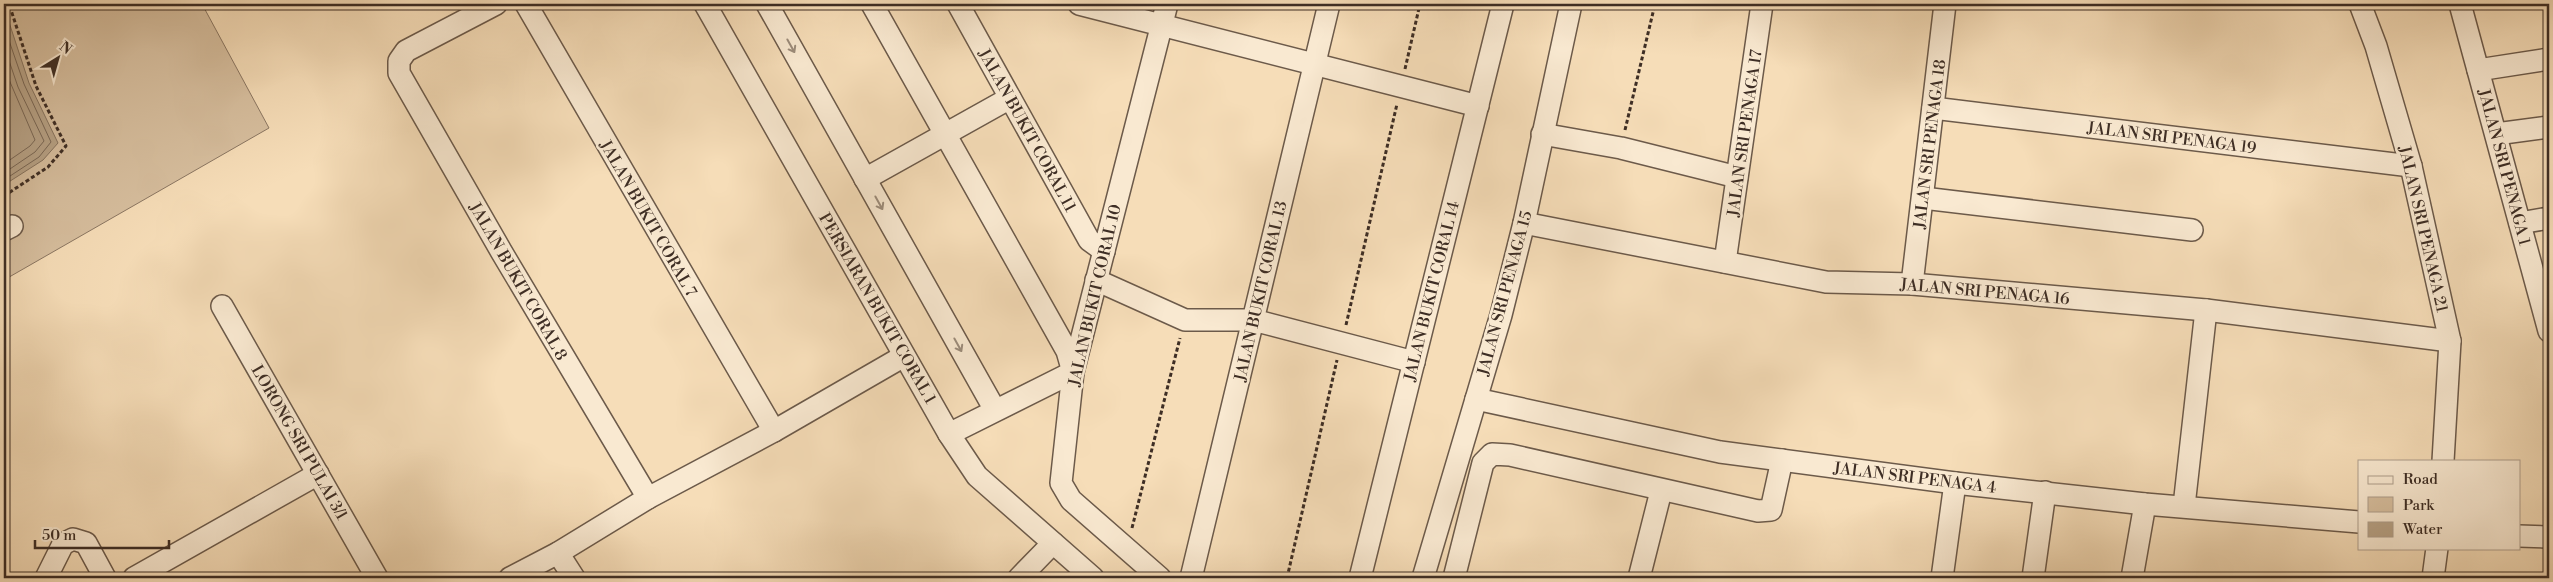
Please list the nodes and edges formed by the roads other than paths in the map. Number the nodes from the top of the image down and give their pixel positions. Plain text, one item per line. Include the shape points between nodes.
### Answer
1 (496, 4) edge
2 (526, 4) edge
3 (705, 4) edge
4 (767, 4) edge
5 (872, 4) edge
6 (958, 4) edge
7 (1078, 4) edge
8 (1167, 4) edge
9 (1329, 4) edge
10 (1503, 4) edge
11 (1571, 4) edge
12 (1762, 4) edge
13 (1945, 4) edge
14 (2360, 4) edge
15 (2460, 4) edge
16 (1161, 26) junction
17 (2549, 59) edge
18 (1314, 65) junction
19 (2478, 70) junction
20 (1010, 98) junction
21 (1478, 106) junction
22 (1933, 108) junction
23 (2549, 127) edge
24 (945, 134) junction
25 (1542, 134) junction
26 (2496, 134) junction
27 (2411, 166) junction
28 (1737, 177) junction
29 (865, 179) junction
30 (1922, 198) junction
31 (2549, 218) edge
32 (1524, 223) junction
33 (2520, 223) junction
34 (2192, 230) dead end
35 (1104, 251) junction
36 (1725, 262) junction
37 (1096, 280) junction
38 (1912, 284) junction
39 (2544, 290) edge
40 (222, 306) dead end
41 (2206, 310) junction
42 (1253, 320) junction
43 (2549, 331) edge
44 (2450, 341) junction
45 (904, 356) junction
46 (1414, 362) junction
47 (1073, 372) junction
48 (1476, 399) junction
49 (995, 410) junction
50 (774, 431) junction
51 (949, 434) junction
52 (1782, 460) junction
53 (2443, 460) edge
54 (318, 474) junction
55 (1955, 483) junction
56 (1661, 491) junction
57 (2045, 492) junction
58 (648, 498) junction
59 (2145, 504) junction
60 (2184, 506) junction
61 (2358, 522) edge
62 (2520, 536) edge
63 (2549, 537) edge
64 (1053, 543) junction
65 (2437, 550) edge
66 (558, 553) junction
67 (46, 578) edge
68 (106, 578) edge
69 (134, 578) edge
70 (378, 578) edge
71 (510, 578) edge
72 (574, 578) edge
73 (1020, 578) edge
74 (1093, 578) edge
75 (1160, 578) edge
76 (1191, 578) edge
77 (1360, 578) edge
78 (1423, 578) edge
79 (1454, 578) edge
80 (1639, 578) edge
81 (1942, 578) edge
82 (2033, 578) edge
83 (2132, 578) edge
84 (2433, 578) edge

1 - 58 street, JALAN BUKIT CORAL 8 via 406,51 399,62 399,73
2 - 50 street, JALAN BUKIT CORAL 7
3 - 45 street, PERSIARAN BUKIT CORAL 1
4 -> 29 street
5 - 24 street
6 - 20 street, JALAN BUKIT CORAL 11
7 - 16 street
8 - 16 street, JALAN BUKIT CORAL 10
9 - 18 street, JALAN BUKIT CORAL 13
10 - 21 street, JALAN BUKIT CORAL 14
11 - 25 street, JALAN SRI PENAGA 15
12 - 28 street, JALAN SRI PENAGA 17
13 - 22 street, JALAN SRI PENAGA 18
14 - 27 street, JALAN SRI PENAGA 21 via 2376,46
15 - 19 street, JALAN SRI PENAGA 1
16 - 18 street
16 - 35 street, JALAN BUKIT CORAL 10
17 - 19 street
18 - 21 street
18 - 42 street, JALAN BUKIT CORAL 13
19 - 26 street, JALAN SRI PENAGA 1
20 - 24 street
20 - 35 street, JALAN BUKIT CORAL 11 via 1089,240
21 - 46 street, JALAN BUKIT CORAL 14
22 - 27 street, JALAN SRI PENAGA 19
22 - 30 street, JALAN SRI PENAGA 18
23 - 26 street
24 - 29 street
24 - 47 street via 1067,351
25 - 28 street via 1621,148
25 - 32 street, JALAN SRI PENAGA 15
26 - 33 street, JALAN SRI PENAGA 1
27 - 44 street, JALAN SRI PENAGA 21
28 - 36 street, JALAN SRI PENAGA 17
29 -> 49 street
30 - 34 street
30 - 38 street, JALAN SRI PENAGA 18
31 - 33 street
32 - 36 street, JALAN SRI PENAGA 16
32 - 48 street, JALAN SRI PENAGA 15
33 - 39 street, JALAN SRI PENAGA 1
35 - 37 street, JALAN BUKIT CORAL 10
36 - 38 street, JALAN SRI PENAGA 16 via 1826,282
37 - 42 street via 1185,320
37 - 47 street, JALAN BUKIT CORAL 10
38 - 41 street, JALAN SRI PENAGA 16
39 - 43 street, JALAN SRI PENAGA 1
40 - 54 street, LORONG SRI PULAI 3/1
41 - 44 street, JALAN SRI PENAGA 16
41 - 60 street
42 - 46 street
42 - 76 street, JALAN BUKIT CORAL 13
44 - 53 street, JALAN SRI PENAGA 21
45 - 50 street
45 - 51 street, PERSIARAN BUKIT CORAL 1
46 - 77 street, JALAN BUKIT CORAL 14
47 - 49 street
47 - 75 street, JALAN BUKIT CORAL 10 via 1061,484 1071,500
48 - 52 street, JALAN SRI PENAGA 4 via 1720,452
48 - 78 street, JALAN SRI PENAGA 15
49 - 51 street
50 - 58 street
51 - 64 street, PERSIARAN BUKIT CORAL 1 via 977,476
52 - 55 street, JALAN SRI PENAGA 4
52 - 56 street via 1771,510 1758,511
54 - 69 street
54 - 70 street, LORONG SRI PULAI 3/1
55 - 57 street, JALAN SRI PENAGA 4
55 - 81 street
56 - 79 street via 1510,455 1492,454 1483,464
56 - 80 street
57 - 59 street, JALAN SRI PENAGA 4
57 - 82 street
58 - 66 street
59 - 60 street, JALAN SRI PENAGA 4
59 - 83 street
60 - 61 street, JALAN SRI PENAGA 4
62 - 63 street
64 - 73 street
64 - 74 street, PERSIARAN BUKIT CORAL 1
65 - 84 street
66 - 71 street
66 - 72 street
67 - 68 street via 63,544 73,539 86,543

